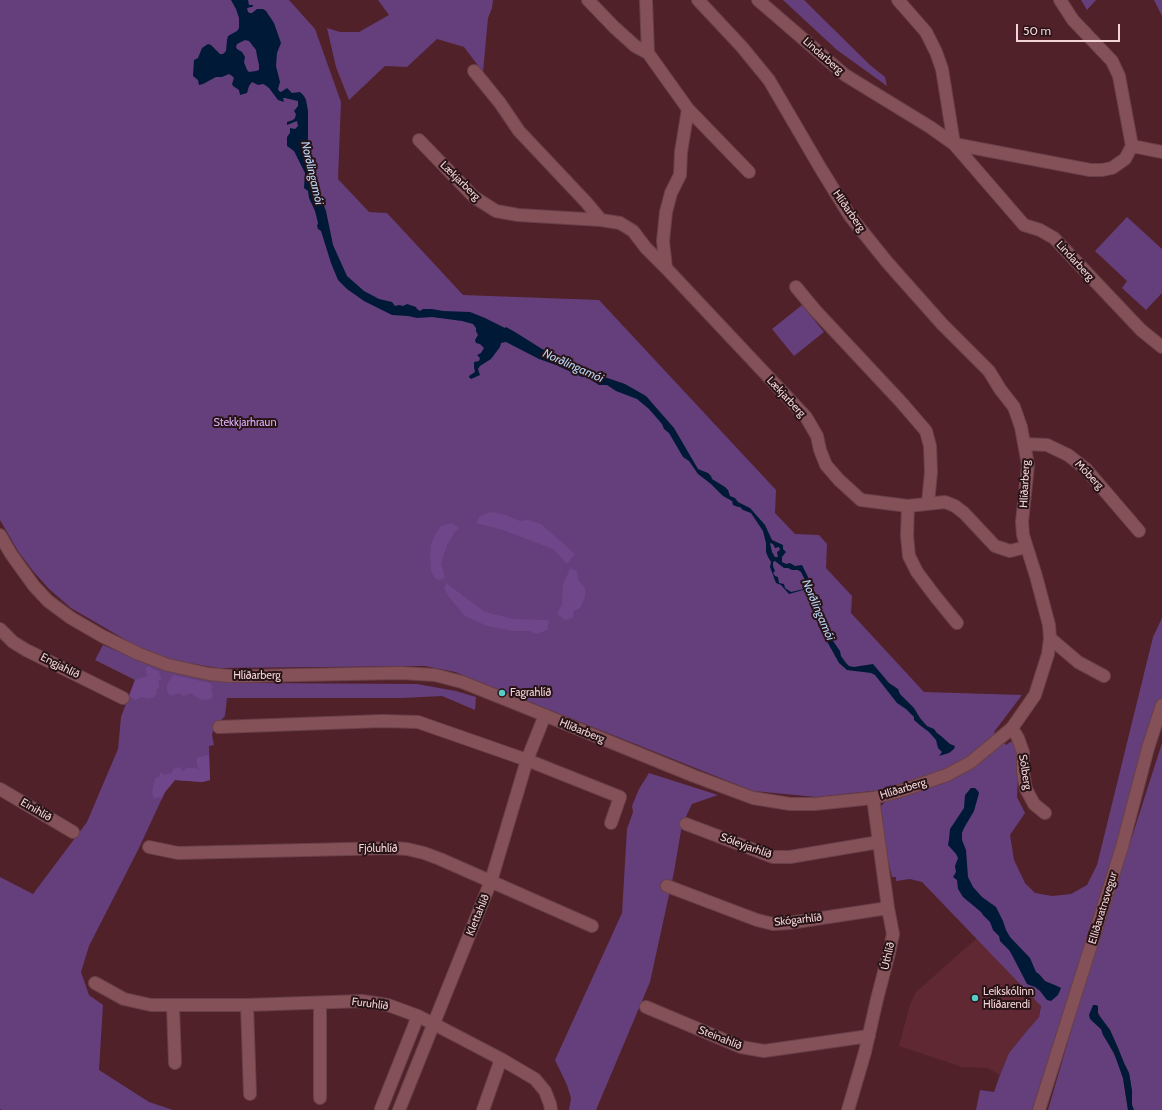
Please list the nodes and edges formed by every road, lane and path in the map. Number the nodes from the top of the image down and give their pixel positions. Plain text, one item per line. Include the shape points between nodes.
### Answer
1 (588, 0) edge
2 (646, 0) edge
3 (698, 0) edge
4 (758, 0) edge
5 (898, 0) edge
6 (1060, 0) edge
7 (648, 53) junction
8 (474, 71) dead end
9 (688, 109) junction
10 (419, 140) dead end
11 (954, 144) junction
12 (1132, 146) junction
13 (1162, 152) edge
14 (749, 172) dead end
15 (601, 220) junction
16 (666, 268) junction
17 (796, 287) dead end
18 (1162, 347) edge
19 (1025, 444) junction
20 (928, 503) junction
21 (908, 506) junction
22 (1139, 531) dead end
23 (2, 542) edge
24 (1026, 547) junction
25 (957, 623) dead end
26 (0, 629) edge
27 (1050, 638) junction
28 (1104, 676) dead end
29 (123, 698) dead end
30 (1162, 705) edge
31 (545, 715) junction
32 (219, 727) dead end
33 (1012, 728) junction
34 (527, 760) junction
35 (0, 789) edge
36 (873, 798) junction
37 (1045, 812) dead end
38 (611, 823) dead end
39 (686, 824) dead end
40 (73, 832) dead end
41 (879, 842) junction
42 (149, 847) dead end
43 (491, 881) junction
44 (667, 886) dead end
45 (888, 908) junction
46 (592, 926) dead end
47 (95, 983) dead end
48 (320, 1002) junction
49 (246, 1005) junction
50 (173, 1006) junction
51 (646, 1007) dead end
52 (418, 1016) junction
53 (434, 1024) junction
54 (869, 1036) junction
55 (501, 1060) junction
56 (175, 1063) dead end
57 (250, 1094) dead end
58 (320, 1098) dead end
59 (381, 1109) dead end
60 (399, 1110) edge
61 (483, 1110) edge
62 (550, 1110) edge
63 (848, 1110) edge
64 (1039, 1110) edge

1 - 7 street via 635,46
2 - 7 street
3 - 19 street, Hlíðarberg via 769,80 850,216 942,324 989,371 1014,407
4 - 11 street, Lindarberg via 845,75
5 - 11 street via 926,32 936,52 942,69
6 - 12 street via 1073,20 1112,61 1120,76
7 - 9 street
8 - 15 street via 519,131
9 - 14 street
9 - 16 street via 680,176 671,193 666,212 663,241
10 - 15 street, Lækjarberg via 474,197 496,212 518,216
11 - 12 street, Lindarberg via 1090,170 1112,168 1125,158
11 - 18 street, Lindarberg via 1024,224 1054,238 1141,330
12 - 13 street
15 - 16 street, Lækjarberg via 620,223 633,231
16 - 21 street, Lækjarberg via 806,417 817,436 826,465 839,480 861,500
17 - 20 street via 926,431 930,446 931,472
19 - 22 street, Móberg via 1047,445 1068,455 1086,470
19 - 24 street, Hlíðarberg via 1028,465 1022,522
20 - 21 street, Lækjarberg
20 - 24 street, Lækjarberg via 945,502 955,506 995,546 1010,551
21 - 25 street via 909,556 917,572
23 - 31 street, Hlíðarberg via 48,601 102,636 168,665 209,674 242,676 401,673 435,675 462,682
24 - 27 street, Hlíðarberg via 1045,608
26 - 29 street, Engjahlíð via 26,650
27 - 28 street via 1078,662
27 - 33 street, Hlíðarberg via 1048,654 1035,696
30 - 64 street, Elliðavatnsvegur via 1122,847
31 - 34 street, Klettahlíð
31 - 36 street, Hlíðarberg via 753,798 790,804 809,804
32 - 34 street via 418,722
33 - 36 street, Hlíðarberg via 971,762 947,775
33 - 37 street, Sólberg via 1023,752 1026,789 1034,804
34 - 38 street via 620,796
34 - 43 street, Klettahlíð
35 - 40 street, Einihlíð
36 - 41 street, Úthlíð
39 - 41 street, Sóleyjarhlíð via 773,857 790,857
41 - 45 street, Úthlíð
42 - 43 street, Fjóluhlíð via 178,852 407,849 440,859
43 - 46 street, Fjóluhlíð
43 - 53 street, Klettahlíð
44 - 45 street, Skógarhlíð via 774,924
45 - 54 street, Úthlíð via 892,934
47 - 50 street, Furuhlíð via 124,999 151,1005
48 - 49 street, Furuhlíð
48 - 52 street, Furuhlíð via 362,1001 388,1005
48 - 58 street
49 - 50 street, Furuhlíð
49 - 57 street
50 - 56 street
51 - 54 street, Steinahlíð via 741,1047 764,1051
52 - 53 street, Furuhlíð
52 - 59 street
53 - 55 street, Furuhlíð
53 - 60 street, Klettahlíð
54 - 63 street, Úthlíð
55 - 61 street
55 - 62 street, Furuhlíð via 535,1079 545,1091

